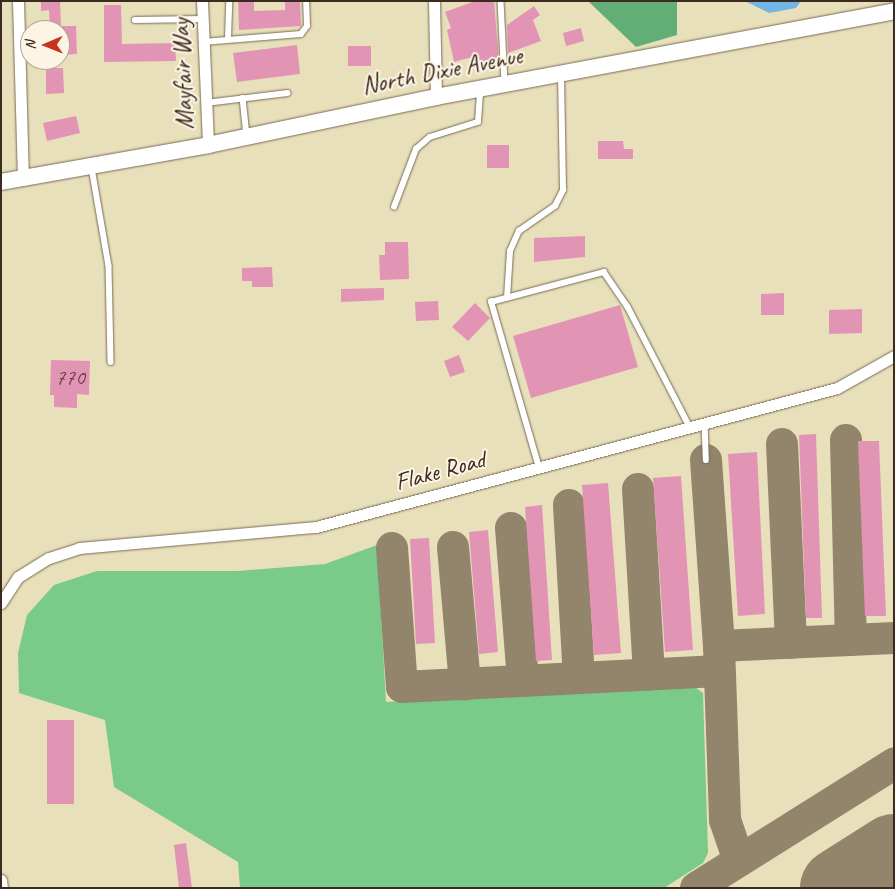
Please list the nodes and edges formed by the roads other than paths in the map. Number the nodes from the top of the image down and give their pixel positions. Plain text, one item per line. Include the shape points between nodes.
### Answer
1 (18, 1) edge
2 (202, 1) edge
3 (229, 1) edge
4 (306, 1) edge
5 (434, 1) edge
6 (501, 1) edge
7 (894, 11) edge
8 (203, 19) junction
9 (135, 20) dead end
10 (228, 38) junction
11 (203, 42) junction
12 (560, 74) junction
13 (506, 84) junction
14 (480, 88) junction
15 (287, 93) dead end
16 (436, 97) junction
17 (243, 98) junction
18 (204, 104) junction
19 (248, 136) junction
20 (208, 145) junction
21 (91, 165) junction
22 (23, 176) junction
23 (1, 182) edge
24 (394, 207) dead end
25 (507, 298) junction
26 (894, 356) edge
27 (111, 362) dead end
28 (705, 423) junction
29 (690, 427) junction
30 (706, 460) dead end
31 (539, 468) junction
32 (1, 603) edge
33 (1, 880) edge
34 (2, 888) edge

1 - 22 street
2 - 8 street, Mayfair Way
3 - 10 lane
4 - 10 lane via 306,26 300,34
5 - 16 street
6 - 13 lane
7 - 12 street, North Dixie Avenue
8 - 9 lane
8 - 11 street, Mayfair Way
10 - 11 lane
11 - 18 street, Mayfair Way
12 - 13 street, North Dixie Avenue
12 - 25 lane via 563,190 555,206 519,231 510,251
13 - 14 street, North Dixie Avenue
14 - 16 street, North Dixie Avenue
14 - 24 lane via 478,122 430,137 416,149
15 - 17 lane
16 - 19 street, North Dixie Avenue
17 - 18 lane
17 - 19 lane
18 - 20 street, Mayfair Way
19 - 20 street, North Dixie Avenue
20 - 21 street, North Dixie Avenue
21 - 22 street, North Dixie Avenue
21 - 27 lane via 110,266
22 - 23 street, North Dixie Avenue
25 - 29 lane via 604,272 628,307
25 - 31 lane via 491,302
26 - 28 street, Flake Road via 837,388
28 - 29 street, Flake Road
28 - 30 lane
29 - 31 street, Flake Road
31 - 32 street, Flake Road via 316,527 79,548 49,558 18,577
33 - 34 street

